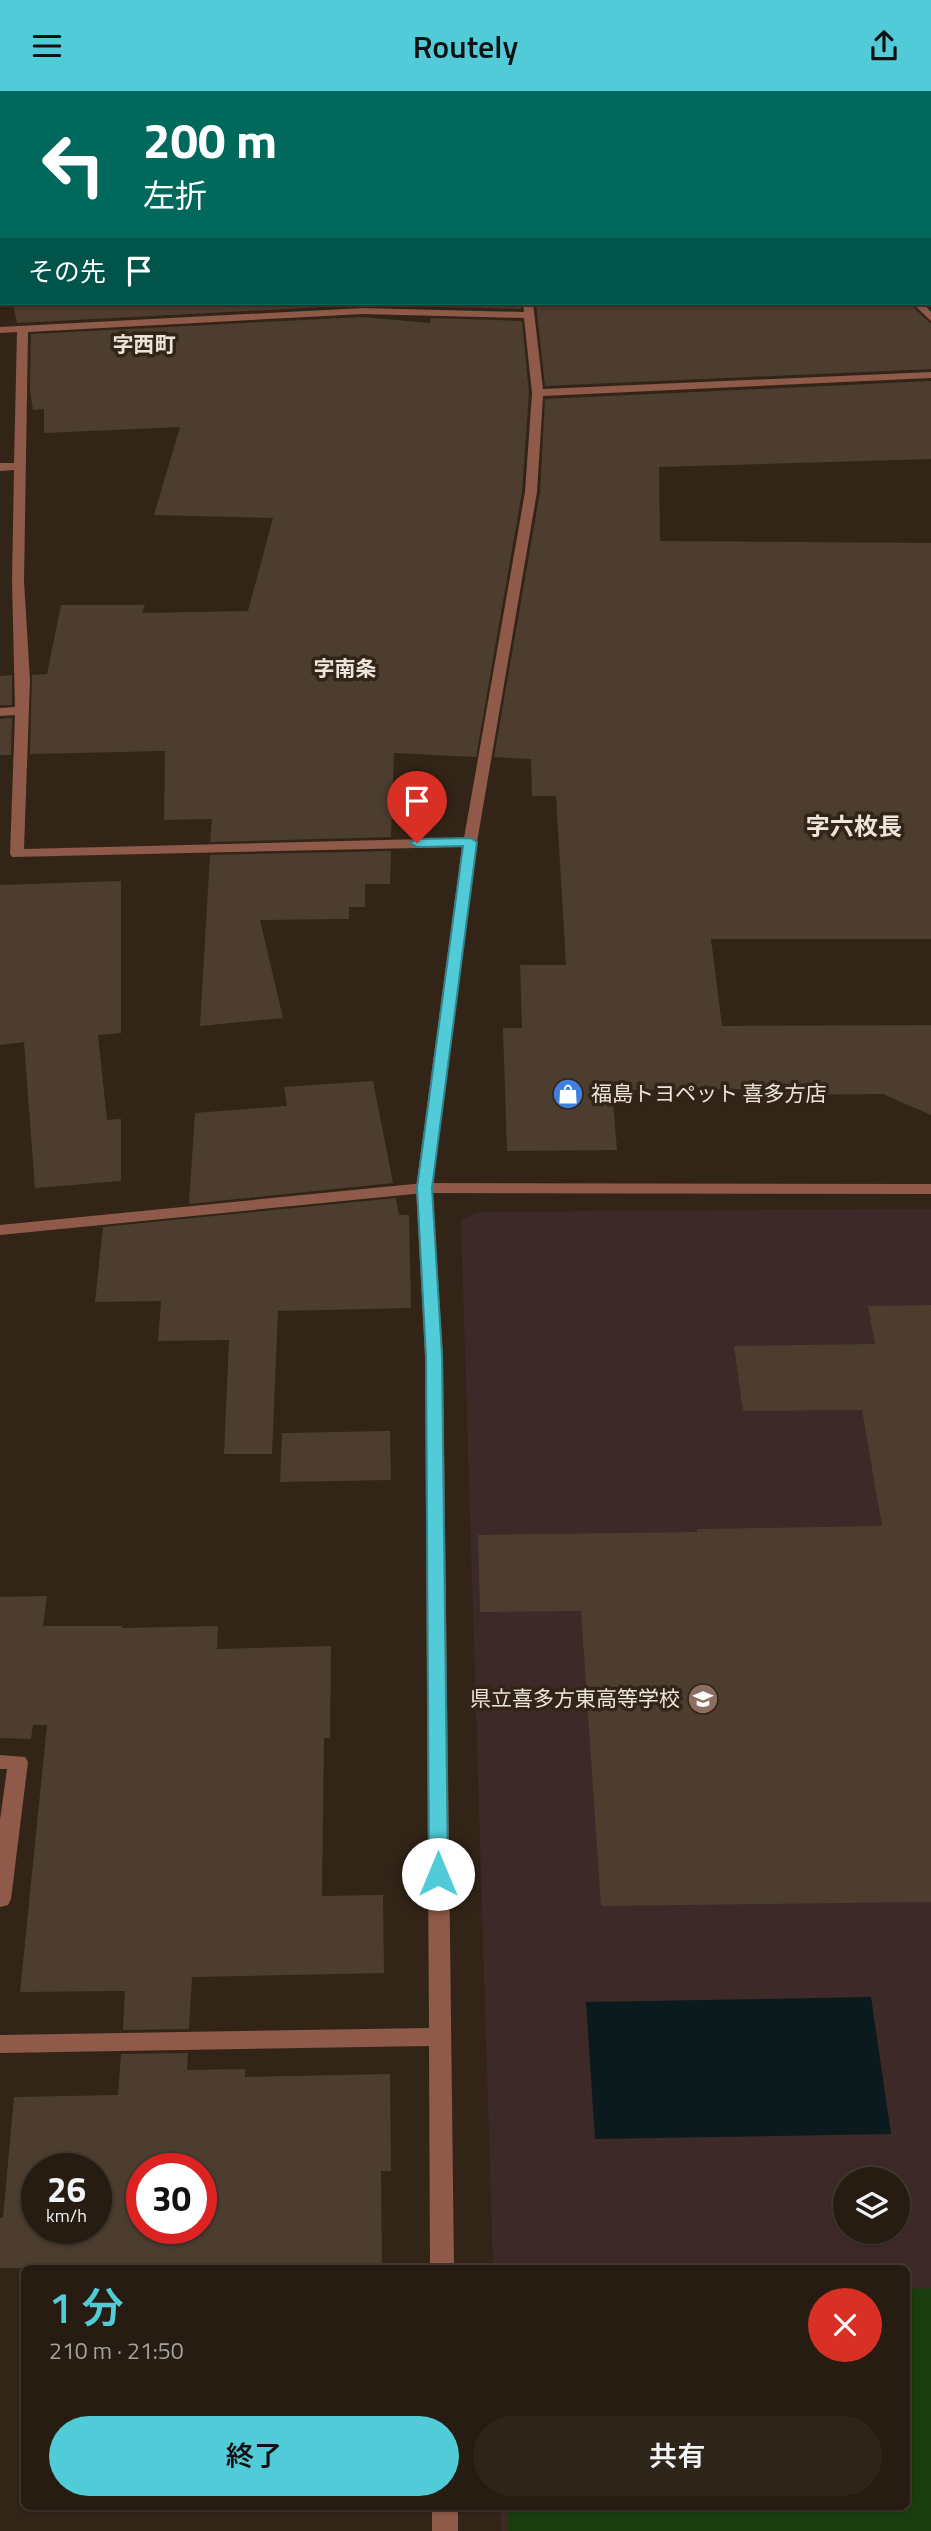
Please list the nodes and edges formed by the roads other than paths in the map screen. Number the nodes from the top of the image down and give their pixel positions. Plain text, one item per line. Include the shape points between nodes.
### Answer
1 (528, 305) edge
2 (529, 315) junction
3 (23, 329) junction
4 (0, 330) edge
5 (931, 375) edge
6 (538, 393) junction
7 (20, 465) junction
8 (0, 467) edge
9 (18, 581) junction
10 (0, 582) edge
11 (21, 711) junction
12 (0, 712) edge
13 (470, 842) junction
14 (18, 854) junction
15 (0, 855) edge
16 (424, 1188) junction
17 (931, 1189) edge
18 (0, 1230) edge
19 (0, 1762) edge
20 (0, 1899) edge
21 (440, 2037) junction
22 (0, 2044) edge
23 (442, 2265) edge
24 (445, 2510) edge
25 (445, 2531) edge

1 - 2 street
2 - 3 street via 363,311
2 - 6 street
3 - 4 street
3 - 7 street
5 - 6 street
6 - 13 street via 531,492
7 - 8 street
7 - 9 street
9 - 10 street
9 - 11 street
11 - 12 street
11 - 14 street
13 - 14 street
13 - 16 street
14 - 15 street
16 - 17 street
16 - 18 street
16 - 21 street via 434,1356
19 - 20 street via 18,1762
21 - 22 street
21 - 23 street
24 - 25 street

